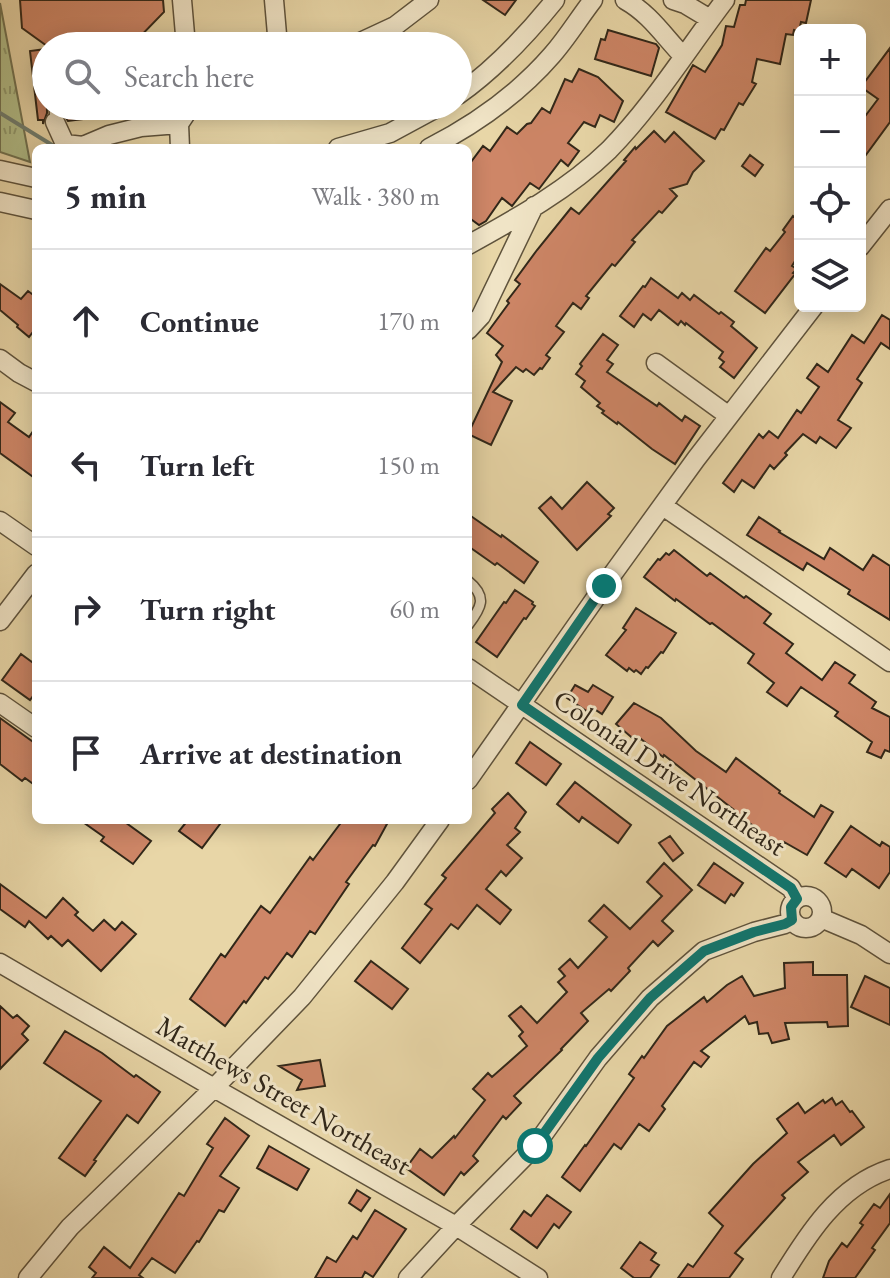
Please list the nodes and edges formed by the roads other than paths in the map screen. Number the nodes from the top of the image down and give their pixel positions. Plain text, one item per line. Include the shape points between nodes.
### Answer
1 (182, 0) edge
2 (274, 0) edge
3 (555, 0) edge
4 (593, 0) edge
5 (673, 0) edge
6 (725, 0) edge
7 (420, 3) edge
8 (636, 3) edge
9 (710, 19) junction
10 (185, 32) edge
11 (277, 32) edge
12 (382, 32) edge
13 (683, 56) junction
14 (472, 84) edge
15 (56, 120) edge
16 (182, 120) edge
17 (414, 120) edge
18 (179, 124) junction
19 (65, 144) edge
20 (88, 144) edge
21 (180, 144) edge
22 (352, 144) edge
23 (436, 144) edge
24 (0, 170) edge
25 (32, 177) edge
26 (0, 202) edge
27 (534, 206) junction
28 (32, 209) edge
29 (890, 209) edge
30 (866, 240) edge
31 (472, 243) edge
32 (809, 312) edge
33 (472, 326) edge
34 (0, 359) edge
35 (656, 363) dead end
36 (32, 380) edge
37 (729, 416) junction
38 (663, 506) junction
39 (0, 521) edge
40 (32, 543) edge
41 (32, 579) edge
42 (472, 584) edge
43 (472, 620) edge
44 (0, 621) edge
45 (890, 662) edge
46 (472, 671) edge
47 (0, 703) edge
48 (522, 705) junction
49 (32, 725) edge
50 (472, 774) edge
51 (437, 824) edge
52 (797, 899) junction
53 (821, 918) junction
54 (792, 920) junction
55 (890, 954) edge
56 (0, 963) edge
57 (214, 1088) junction
58 (890, 1169) edge
59 (456, 1226) junction
60 (28, 1278) edge
61 (408, 1278) edge
62 (538, 1278) edge
63 (781, 1278) edge

1 - 10 street
2 - 11 street
3 - 14 street via 529,34
4 - 23 street via 521,86
5 - 9 street
6 - 9 street
7 - 12 street
8 - 13 street
9 - 13 street
13 - 27 street via 608,150
15 - 19 street
16 - 18 street
17 - 22 street
18 - 20 street via 141,127
18 - 21 street
24 - 25 street
26 - 28 street
27 - 31 street
27 - 33 street
29 - 30 street
32 - 37 street
34 - 36 street
35 - 37 street
37 - 38 street
38 - 45 street
38 - 48 street
39 - 40 street
41 - 44 street
42 - 43 lane via 481,600
46 - 48 street, Colonial Drive Northeast
47 - 49 street
48 - 50 street
48 - 52 street, Colonial Drive Northeast via 791,888
51 - 57 street via 302,997
52 - 53 street via 813,898
52 - 54 street
53 - 54 street via 806,928
53 - 55 street
54 - 59 street via 704,951 650,998 598,1058 535,1146
56 - 57 street, Matthews Street Northeast
57 - 59 street, Matthews Street Northeast
57 - 60 street via 70,1227
58 - 63 street via 842,1196 810,1232
59 - 61 street
59 - 62 street, Matthews Street Northeast

